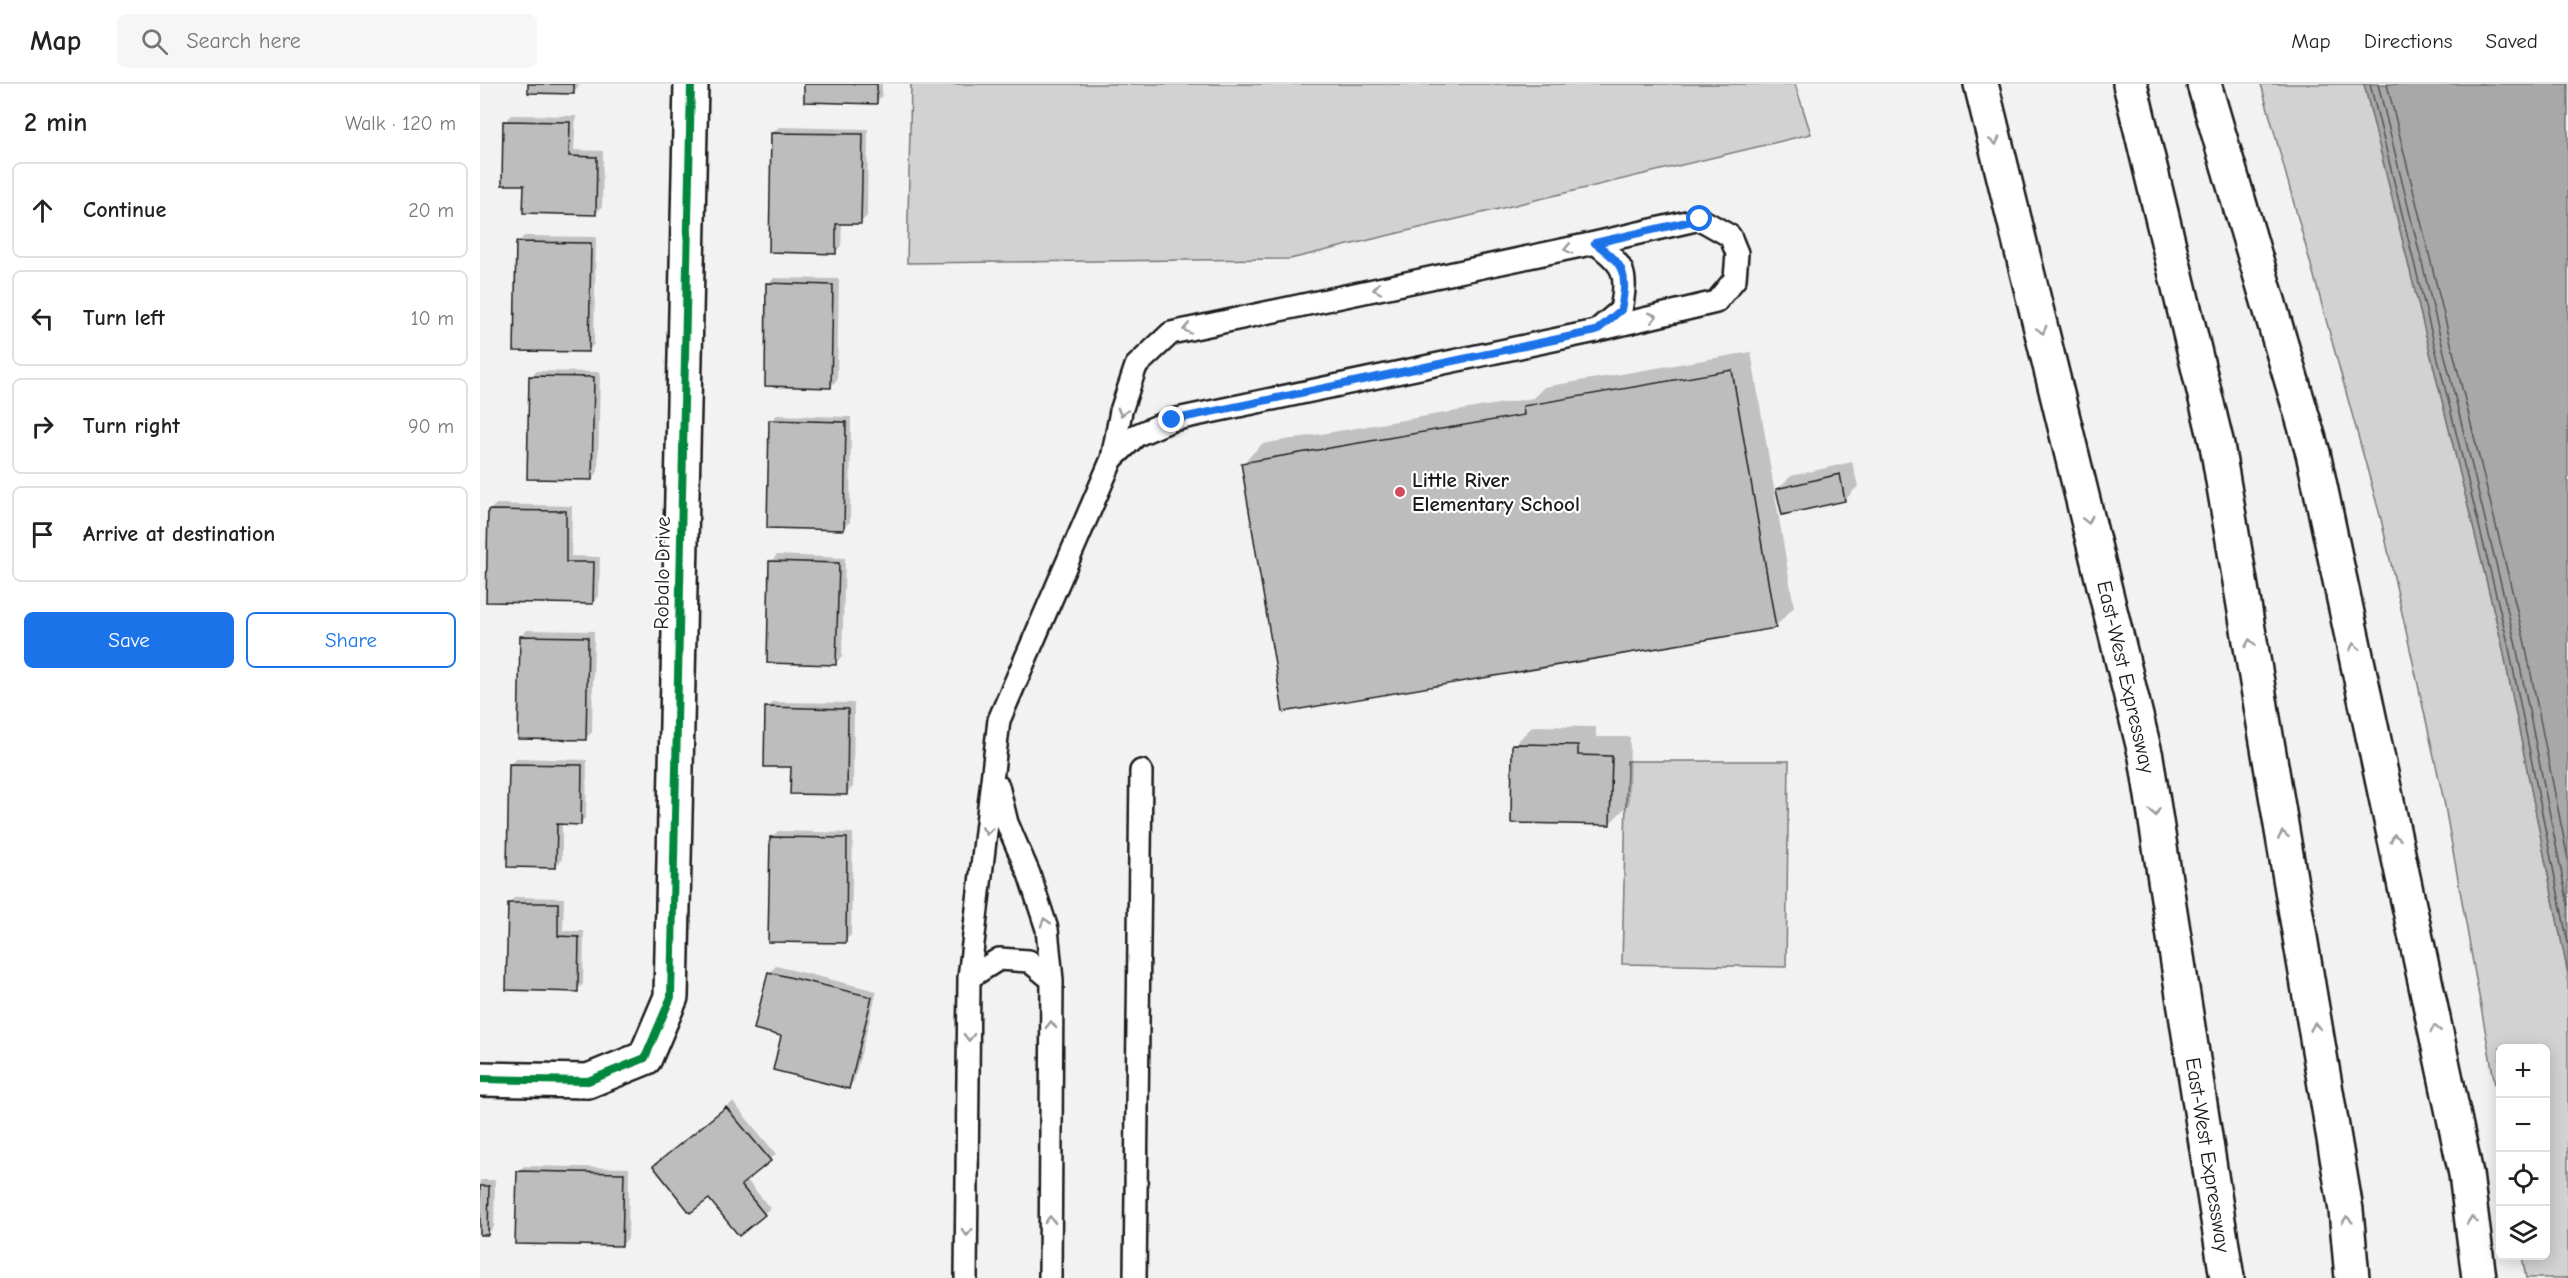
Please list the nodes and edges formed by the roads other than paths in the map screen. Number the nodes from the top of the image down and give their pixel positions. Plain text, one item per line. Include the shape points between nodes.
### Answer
1 (691, 84) edge
2 (1981, 84) edge
3 (2130, 84) edge
4 (2204, 84) edge
5 (1595, 243) junction
6 (1596, 331) junction
7 (1112, 459) junction
8 (1142, 771) dead end
9 (995, 773) junction
10 (969, 978) junction
11 (1052, 980) junction
12 (480, 1079) edge
13 (966, 1278) edge
14 (1050, 1278) edge
15 (1135, 1278) edge
16 (2227, 1278) edge
17 (2352, 1278) edge
18 (2479, 1278) edge

1 - 12 main road, Robalo Drive via 671,997 645,1058 588,1081
2 -> 16 main road, East-West Expressway via 2146,757
17 -> 3 main road via 2346,1210 2217,445
18 -> 4 main road via 2466,1174 2313,453
5 - 6 lane via 1617,259 1626,285 1621,310
6 -> 5 lane via 1716,302 1735,279 1737,253 1730,236 1700,219
5 -> 7 lane via 1171,333 1136,366 1121,411
6 - 7 lane via 1172,420 1137,435
7 - 9 lane via 999,720
8 - 15 lane
9 -> 10 lane
11 -> 9 lane via 1047,929 1007,823
10 - 11 lane via 999,959 1029,961
10 -> 13 lane
14 -> 11 lane

